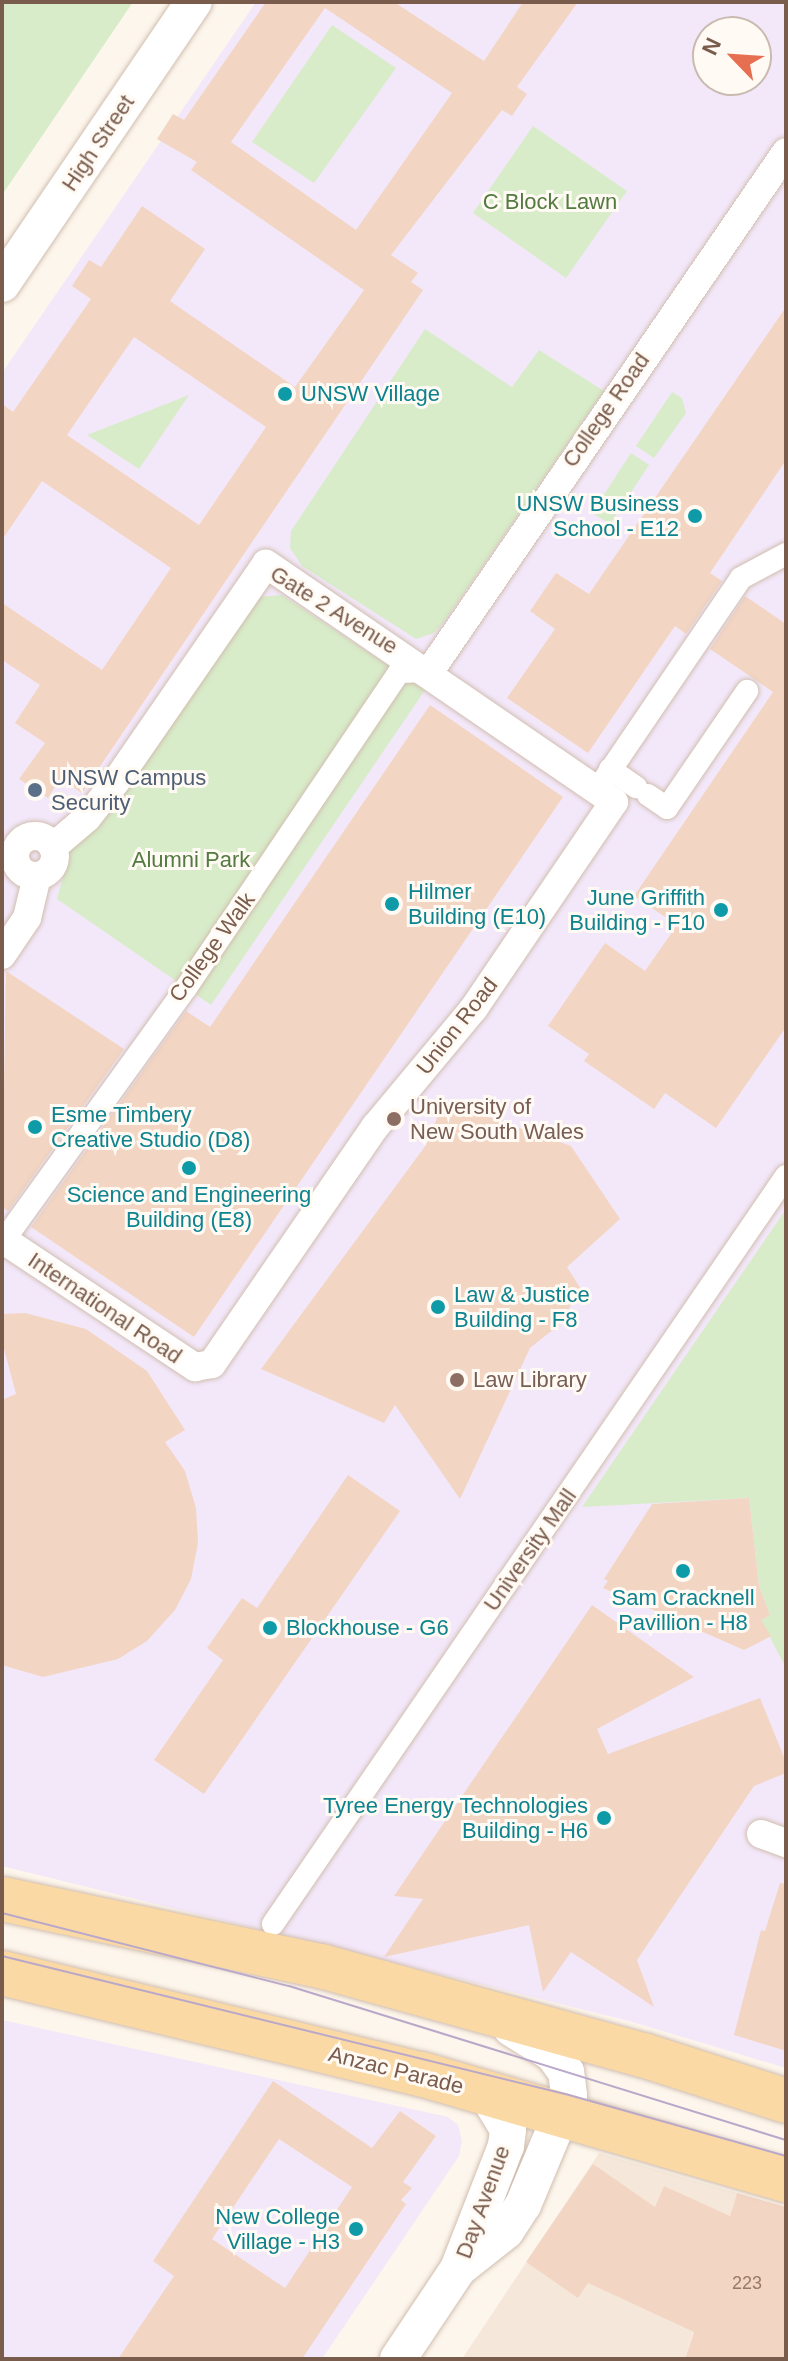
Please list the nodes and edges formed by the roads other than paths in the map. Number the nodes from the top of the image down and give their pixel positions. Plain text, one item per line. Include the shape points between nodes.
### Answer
1 (194, 2) edge
2 (786, 152) edge
3 (2, 284) edge
4 (786, 554) edge
5 (430, 671) junction
6 (747, 691) dead end
7 (621, 789) junction
8 (2, 826) edge
9 (42, 842) junction
10 (19, 868) edge
11 (2, 955) edge
12 (786, 1176) edge
13 (3, 1240) edge
14 (212, 1364) joint
15 (2, 1899) edge
16 (273, 1924) dead end
17 (2, 1973) edge
18 (475, 2007) junction
19 (486, 2093) junction
20 (786, 2101) edge
21 (564, 2113) junction
22 (786, 2180) edge
23 (458, 2269) junction
24 (398, 2359) edge

1 - 3 street, High Street
2 - 5 street, College Road
4 - 7 street via 741,578
5 - 7 street, Gate 2 Avenue
5 - 9 street, Gate 2 Avenue via 266,564 87,818
5 - 13 street, College Walk via 399,672 186,988
6 - 7 street via 667,808
7 - 14 street, Union Road via 474,1008 375,1127
8 - 9 street
9 - 10 street via 53,865
10 - 11 street via 27,918
12 - 16 street, University Mall
13 - 14 street, International Road via 195,1367
15 - 18 main road via 250,1949
17 - 19 main road, Anzac Parade
18 - 20 main road
18 - 21 street, Day Avenue via 553,2054 566,2072 569,2095
19 - 21 main road, Anzac Parade
19 - 23 street, Day Avenue via 504,2119 506,2146
21 - 22 main road, Anzac Parade
21 - 23 street, Day Avenue via 506,2231
23 - 24 street, Day Avenue

